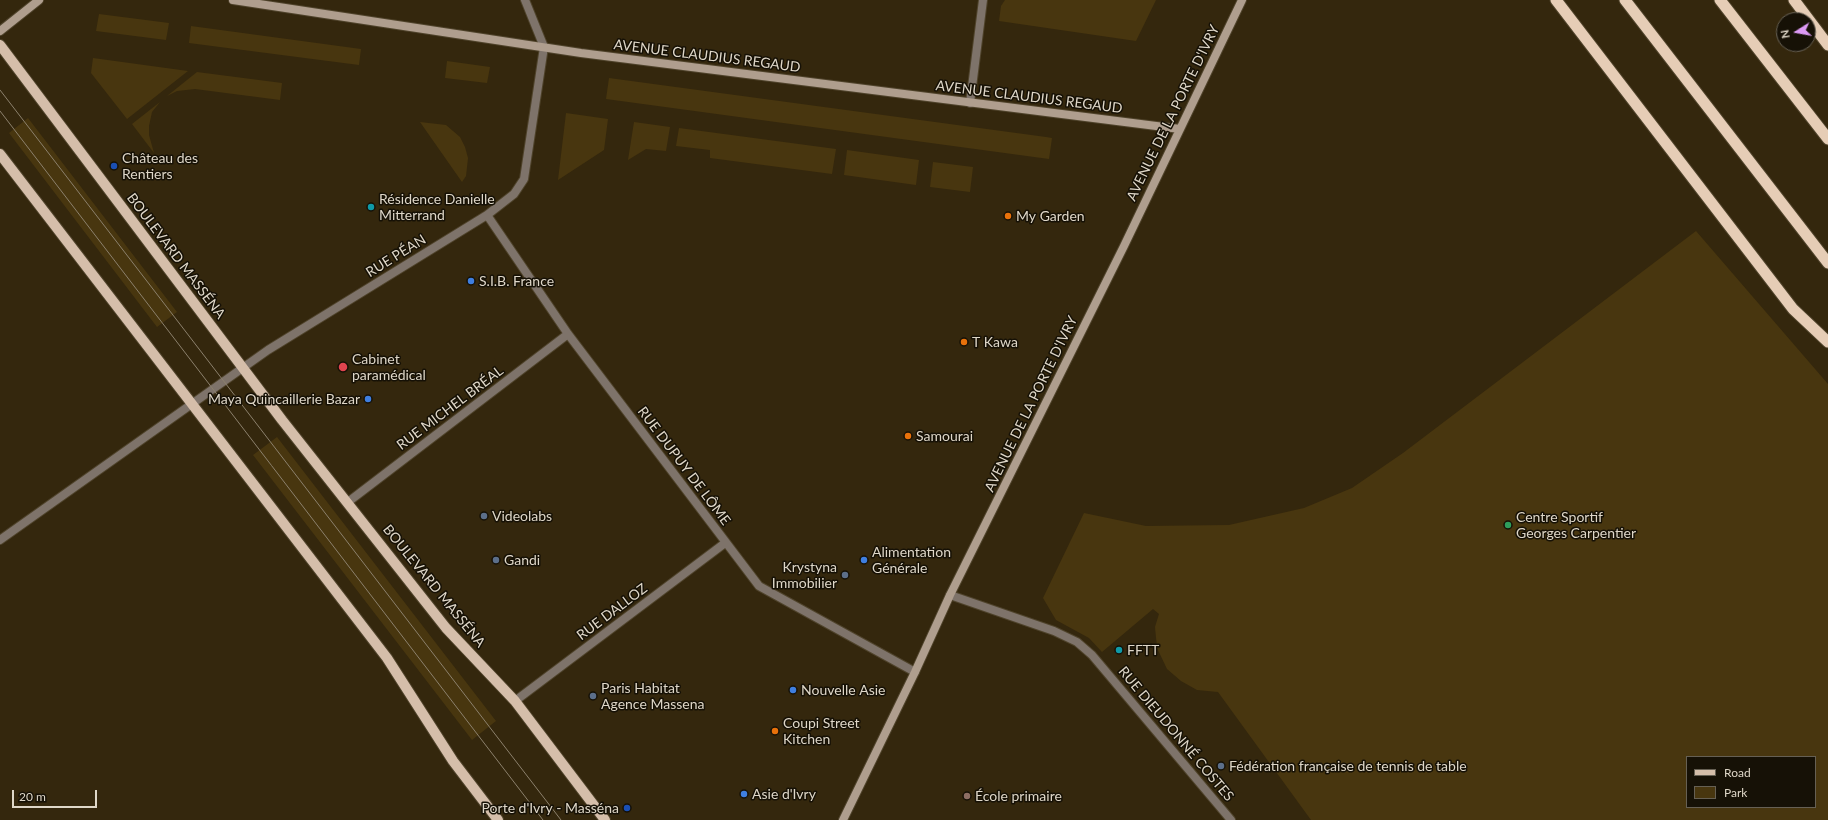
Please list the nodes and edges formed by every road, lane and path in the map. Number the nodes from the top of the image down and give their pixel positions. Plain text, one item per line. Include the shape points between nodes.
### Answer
1 (39, 0) edge
2 (232, 0) edge
3 (525, 0) edge
4 (983, 0) edge
5 (1242, 0) edge
6 (1556, 0) edge
7 (1625, 0) edge
8 (1720, 0) edge
9 (1794, 0) edge
10 (0, 31) edge
11 (1828, 44) edge
12 (0, 45) edge
13 (544, 46) junction
14 (970, 103) junction
15 (1180, 129) junction
16 (1828, 138) edge
17 (0, 154) edge
18 (486, 215) junction
19 (1828, 263) edge
20 (568, 334) junction
21 (1828, 342) edge
22 (243, 368) junction
23 (191, 404) junction
24 (348, 502) junction
25 (0, 540) edge
26 (725, 543) junction
27 (950, 595) junction
28 (915, 672) junction
29 (515, 701) junction
30 (498, 820) edge
31 (605, 820) edge
32 (843, 820) edge
33 (1231, 820) edge

1 - 10 main road
2 - 13 main road, AVENUE CLAUDIUS REGAUD
3 - 13 street
4 - 14 street
5 - 15 main road, AVENUE DE LA PORTE D'IVRY
6 - 21 highway via 1793,309
7 - 19 highway
8 - 16 highway
9 - 11 highway
12 - 22 main road, BOULEVARD MASSÉNA
13 - 14 main road, AVENUE CLAUDIUS REGAUD
13 - 18 street, RUE PÉAN via 524,179 514,194
14 - 15 main road, AVENUE CLAUDIUS REGAUD
15 - 27 main road, AVENUE DE LA PORTE D'IVRY
17 - 23 main road
18 - 20 street, RUE DUPUY DE LÔME
18 - 22 street, RUE PÉAN via 282,341
20 - 24 street, RUE MICHEL BRÉAL
20 - 26 street, RUE DUPUY DE LÔME
22 - 23 street
22 - 24 main road, BOULEVARD MASSÉNA
23 - 25 street
23 - 30 main road via 387,658 453,761
24 - 29 main road, BOULEVARD MASSÉNA via 446,628
26 - 28 street, RUE DUPUY DE LÔME via 759,586
26 - 29 street, RUE DALLOZ
27 - 28 main road, AVENUE DE LA PORTE D'IVRY
27 - 33 street, RUE DIEUDONNÉ COSTES via 1054,631 1077,642 1092,655
28 - 32 main road, AVENUE DE LA PORTE D'IVRY
29 - 31 main road, BOULEVARD MASSÉNA

